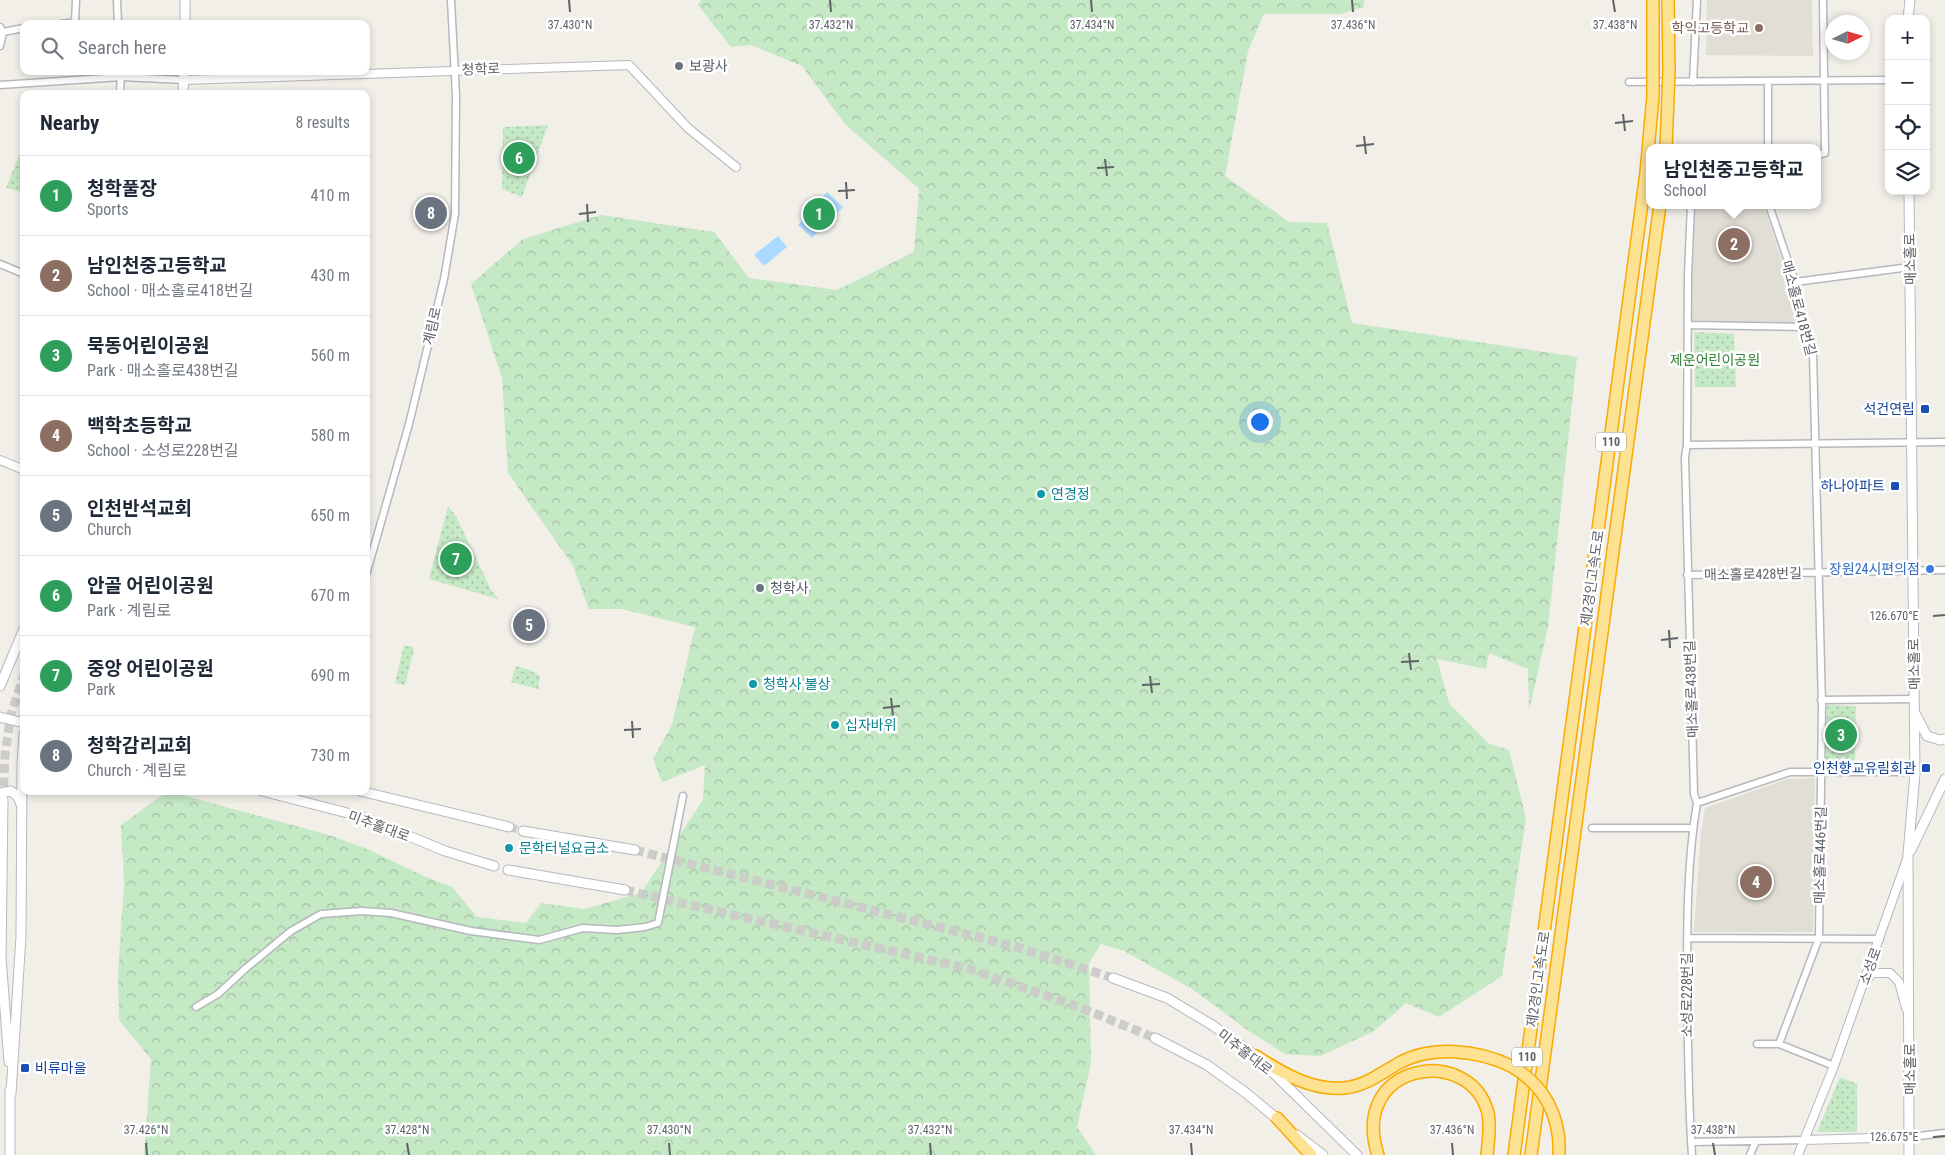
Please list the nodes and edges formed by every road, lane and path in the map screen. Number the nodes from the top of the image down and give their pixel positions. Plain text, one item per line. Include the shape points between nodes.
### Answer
1 (76, 0) edge
2 (117, 0) edge
3 (185, 0) edge
4 (451, 0) edge
5 (1653, 0) edge
6 (1668, 0) edge
7 (1697, 0) edge
8 (1823, 0) edge
9 (1910, 0) edge
10 (1908, 15) edge
11 (76, 20) edge
12 (118, 20) edge
13 (185, 20) edge
14 (20, 28) edge
15 (1, 30) edge
16 (0, 46) edge
17 (454, 70) junction
18 (370, 72) edge
19 (110, 75) edge
20 (121, 75) edge
21 (152, 75) edge
22 (229, 75) edge
23 (184, 76) edge
24 (1885, 80) edge
25 (1824, 81) junction
26 (1629, 82) dead end
27 (1693, 82) junction
28 (1768, 82) junction
29 (0, 85) edge
30 (120, 90) edge
31 (183, 90) edge
32 (1649, 144) edge
33 (1666, 144) edge
34 (1768, 144) edge
35 (1821, 154) edge
36 (736, 167) dead end
37 (1646, 173) edge
38 (1909, 195) edge
39 (1659, 209) edge
40 (1691, 209) edge
41 (1769, 209) edge
42 (0, 264) edge
43 (1910, 267) junction
44 (20, 272) edge
45 (1795, 282) junction
46 (1688, 326) junction
47 (1804, 327) junction
48 (1945, 442) edge
49 (1815, 444) junction
50 (1912, 444) junction
51 (1687, 445) junction
52 (0, 460) edge
53 (20, 468) edge
54 (370, 561) edge
55 (1945, 570) edge
56 (1913, 572) junction
57 (1818, 573) junction
58 (1687, 575) junction
59 (20, 638) edge
60 (0, 686) edge
61 (1914, 699) junction
62 (1822, 700) junction
63 (1914, 710) junction
64 (0, 717) edge
65 (20, 721) edge
66 (1945, 739) edge
67 (1821, 772) junction
68 (1915, 772) junction
69 (1945, 779) edge
70 (370, 793) edge
71 (21, 795) edge
72 (278, 795) edge
73 (2, 796) edge
74 (683, 796) dead end
75 (1696, 803) junction
76 (21, 804) junction
77 (509, 827) tunnel mouth
78 (1592, 828) dead end
79 (1692, 828) junction
80 (523, 830) tunnel mouth
81 (635, 850) tunnel mouth
82 (1908, 854) junction
83 (494, 866) dead end
84 (508, 870) dead end
85 (625, 890) tunnel mouth
86 (1687, 938) junction
87 (1819, 938) junction
88 (1880, 939) junction
89 (1, 958) junction
90 (1113, 978) tunnel mouth
91 (0, 982) edge
92 (1863, 986) junction
93 (196, 1007) dead end
94 (1909, 1022) junction
95 (1155, 1038) tunnel mouth
96 (1757, 1044) dead end
97 (1779, 1044) junction
98 (1256, 1056) junction
99 (1834, 1066) junction
100 (11, 1094) junction
101 (1277, 1118) junction
102 (1945, 1134) edge
103 (1910, 1137) junction
104 (1804, 1140) junction
105 (1756, 1141) junction
106 (1691, 1142) junction
107 (10, 1155) edge
108 (1311, 1155) edge
109 (1323, 1155) edge
110 (1357, 1155) edge
111 (1378, 1155) edge
112 (1486, 1155) edge
113 (1514, 1155) edge
114 (1531, 1155) edge
115 (1559, 1155) edge
116 (1692, 1155) edge
117 (1750, 1155) edge
118 (1798, 1155) edge
119 (1909, 1155) edge
120 (1915, 1155) edge

1 - 11 street
2 - 12 street
3 - 13 main road
4 - 17 street, 계림로
5 - 32 highway, 제2경인고속도로 / 110, bridge via 1653,96
6 - 33 highway, bridge
7 - 27 street
8 - 25 street
9 - 10 main road
14 - 15 street
15 - 16 street
17 - 18 street, 청학로
17 - 36 street, 청학로 via 630,65 688,128
17 - 54 street, 계림로 via 454,214 444,279 410,424
19 - 29 street
20 - 30 street
21 - 23 street
22 - 23 street, 청학로
23 - 31 main road
24 - 25 street
25 - 28 street
25 - 35 street via 1825,153
26 - 27 street
27 - 28 street
28 - 34 street
37 - 113 highway, 제2경인고속도로 / 110, bridge
38 - 43 main road, 매소홀로
39 - 114 highway, 제2경인고속도로 / 110
40 - 46 street, 매소홀로438번길
41 - 45 street, 매소홀로418번길
42 - 44 street
43 - 45 street
43 - 50 main road, 매소홀로
45 - 47 street, 매소홀로418번길
46 - 47 street
46 - 51 street, 매소홀로438번길
47 - 49 street, 매소홀로418번길 via 1813,354
48 - 50 street
49 - 50 street
49 - 51 street
49 - 57 street, 매소홀로418번길
50 - 56 main road, 매소홀로
51 - 58 street, 매소홀로438번길 via 1684,457
52 - 53 street
55 - 56 street, 매소홀로428번길
56 - 57 street, 매소홀로428번길
56 - 61 main road, 매소홀로
57 - 58 street, 매소홀로428번길
57 - 62 street, 매소홀로428번길
58 - 75 street, 매소홀로438번길
59 - 60 main road
61 - 62 street
61 - 63 main road, 매소홀로
62 - 67 street, 매소홀로446번길
63 - 66 main road via 1927,736
63 - 68 main road, 매소홀로
64 - 65 main road
67 - 68 street
67 - 75 street via 1784,773
67 - 87 street, 매소홀로446번길
68 - 82 main road, 매소홀로
69 - 82 main road, 소성로
70 - 77 main road, 미추홀대로
71 - 76 main road
72 - 83 main road, 미추홀대로 via 363,817 445,851
73 - 76 main road via 12,791
73 - 89 main road
74 - 93 street via 658,923 617,930 584,928 539,940 471,931 391,913 362,910 321,914 291,931 218,994
75 - 79 street
76 - 100 main road via 21,936
78 - 79 street
79 - 86 street
80 - 81 main road
82 - 88 street, 소성로
82 - 94 main road, 매소홀로
84 - 85 main road
86 - 87 street, 소성로228번길
86 - 106 street, 소성로228번길
87 - 88 street, 소성로228번길
87 - 97 street
88 - 92 street, 소성로
89 - 91 main road
89 - 100 main road
90 - 98 main road, 미추홀대로 via 1167,998
92 - 94 street via 1872,973 1890,973 1899,982
92 - 99 street, 소성로
94 - 103 main road, 매소홀로
95 - 101 main road via 1207,1065
96 - 97 street
97 - 99 street
98 - 110 main road, 미추홀대로
98 - 115 highway, bridge via 1296,1079 1330,1088 1362,1084 1406,1059 1433,1053 1490,1058 1511,1066 1532,1081 1545,1097 1556,1123
99 - 104 street, 소성로
100 - 107 main road
101 - 108 highway
101 - 109 main road
102 - 103 street
103 - 104 street
103 - 119 main road
103 - 120 main road
104 - 105 street
104 - 118 street, 소성로
105 - 106 street
105 - 117 street
106 - 116 street, 소성로228번길
111 - 112 highway via 1374,1128 1384,1092 1406,1076 1430,1071 1458,1078 1471,1085 1481,1098 1489,1122

